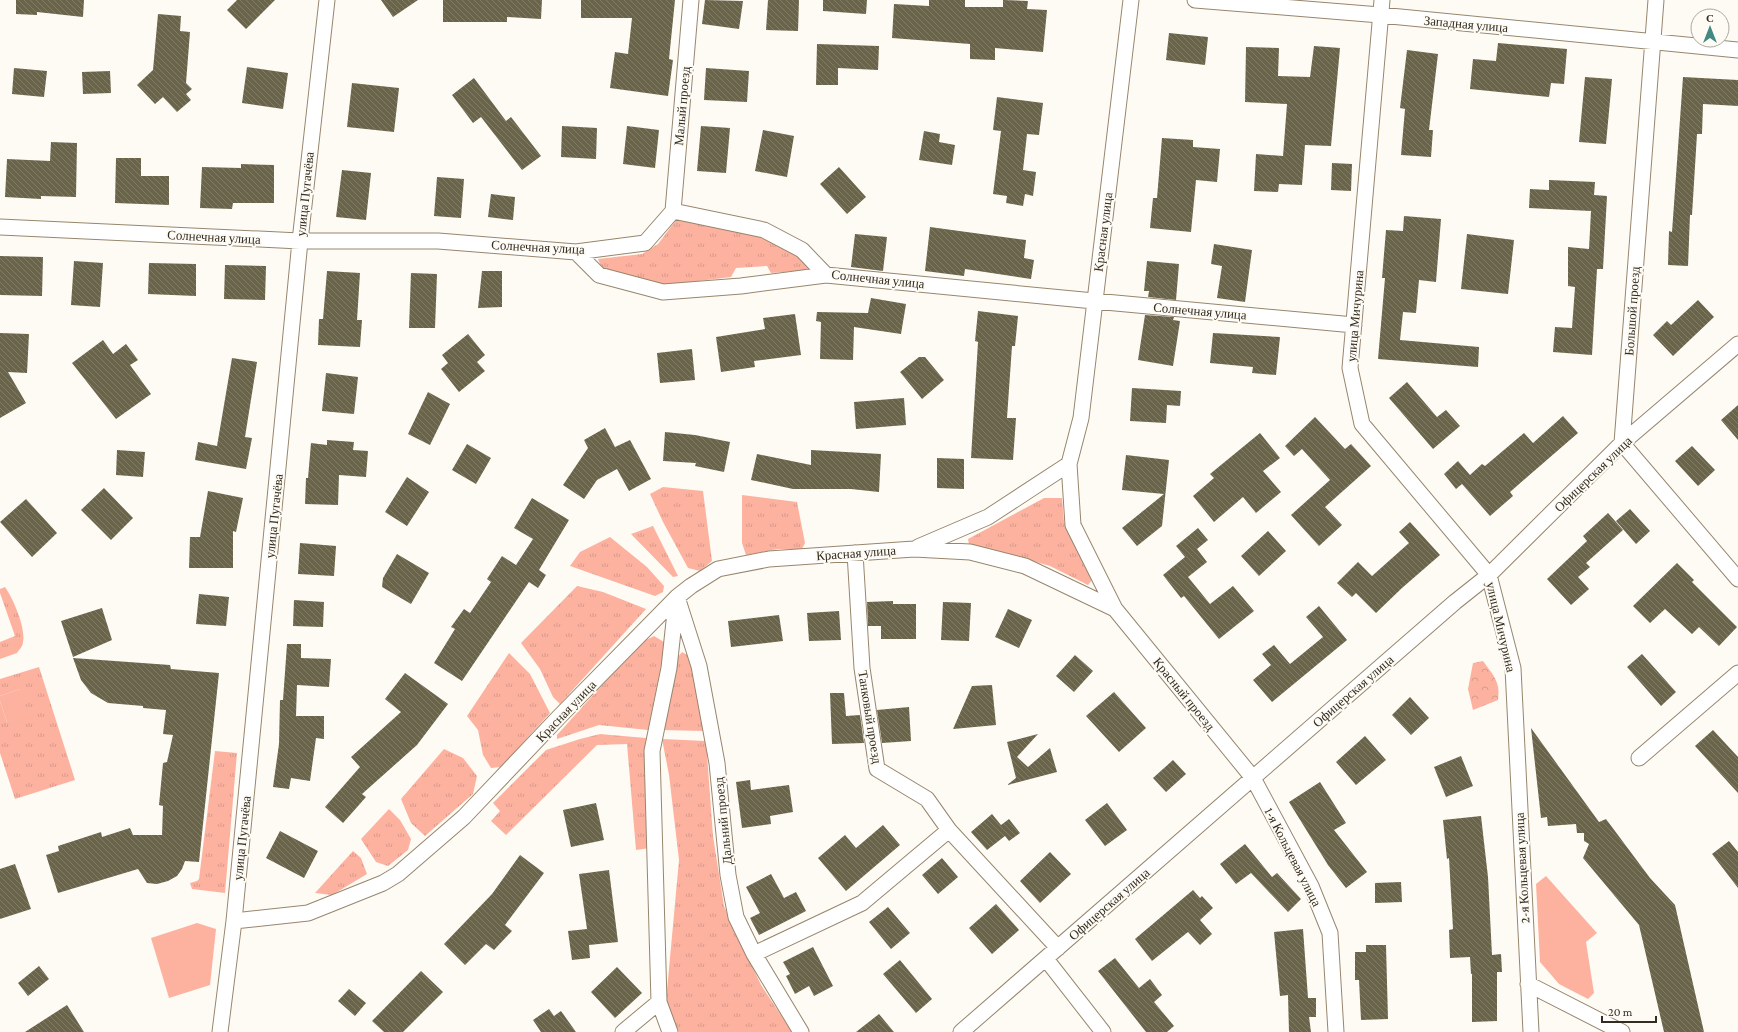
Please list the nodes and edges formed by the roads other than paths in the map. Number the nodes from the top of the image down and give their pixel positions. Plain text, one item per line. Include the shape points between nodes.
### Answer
1 (327, 0) edge
2 (691, 0) edge
3 (1131, 0) edge
4 (1195, 0) edge
5 (1382, 0) edge
6 (1656, 0) edge
7 (1380, 16) junction
8 (1652, 41) junction
9 (1738, 50) edge
10 (673, 211) junction
11 (0, 227) edge
12 (300, 241) junction
13 (576, 252) junction
14 (826, 275) junction
15 (1094, 301) junction
16 (1354, 325) junction
17 (1738, 344) edge
18 (1622, 444) junction
19 (1069, 464) junction
20 (914, 549) junction
21 (855, 553) junction
22 (1489, 575) junction
23 (1738, 579) edge
24 (677, 597) junction
25 (1115, 609) junction
26 (1738, 673) edge
27 (1514, 703) joint
28 (1639, 758) dead end
29 (1253, 778) junction
30 (949, 830) junction
31 (234, 921) junction
32 (1058, 948) junction
33 (754, 954) junction
34 (1046, 959) junction
35 (1528, 984) junction
36 (659, 1002) junction
37 (220, 1032) edge
38 (623, 1032) edge
39 (670, 1032) edge
40 (801, 1032) edge
41 (961, 1032) edge
42 (1103, 1032) edge
43 (1336, 1032) edge
44 (1531, 1032) edge
45 (1622, 1032) edge

1 - 12 street, улица Пугачёва
2 - 10 street, Малый проезд
3 - 15 street, Красная улица
4 - 7 street, Западная улица
5 - 7 street, улица Мичурина
6 - 8 street, Большой проезд
7 - 8 street, Западная улица
7 - 16 street, улица Мичурина
8 - 9 street, Западная улица
8 - 18 street, Большой проезд
10 - 13 street, Солнечная улица via 645,243
10 - 14 street, Солнечная улица via 764,230 802,250
11 - 12 street, Солнечная улица
12 - 13 street, Солнечная улица via 438,241
12 - 31 street, улица Пугачёва
13 - 14 street via 599,275 663,292 741,286
14 - 15 street, Солнечная улица
15 - 16 street, Солнечная улица
15 - 19 street, Красная улица via 1081,418
16 - 22 street, улица Мичурина via 1350,368 1362,424
17 - 18 street, Офицерская улица
18 - 22 street, Офицерская улица
18 - 23 street
19 - 20 street, Красная улица via 988,517
19 - 25 street, Красная улица via 1073,526
20 - 21 street, Красная улица
20 - 25 street, Красная улица via 970,552 1025,566
21 - 24 street, Красная улица via 769,559 718,569
21 - 30 street, Танковый проезд via 862,668 877,769 927,799
22 - 27 street, улица Мичурина via 1512,668
22 - 29 street, Офицерская улица
24 - 31 street, Красная улица via 464,817 398,874 383,883 308,913
24 - 33 street, Дальний проезд via 701,674 717,763 728,875 736,917
24 - 36 street via 669,668 652,751
25 - 29 street, Красный проезд
26 - 28 street
27 - 35 street, 2-я Кольцевая улица
29 - 32 street, Офицерская улица
29 - 43 street, 1-я Кольцевая улица via 1311,886 1330,933
30 - 32 street, Танковый проезд
30 - 33 street via 862,903
31 - 37 street, улица Пугачёва
32 - 34 street, Офицерская улица
33 - 40 street, Дальний проезд
34 - 41 street, Офицерская улица
34 - 42 street
35 - 44 street, 2-я Кольцевая улица
35 - 45 street
36 - 38 street
36 - 39 street

